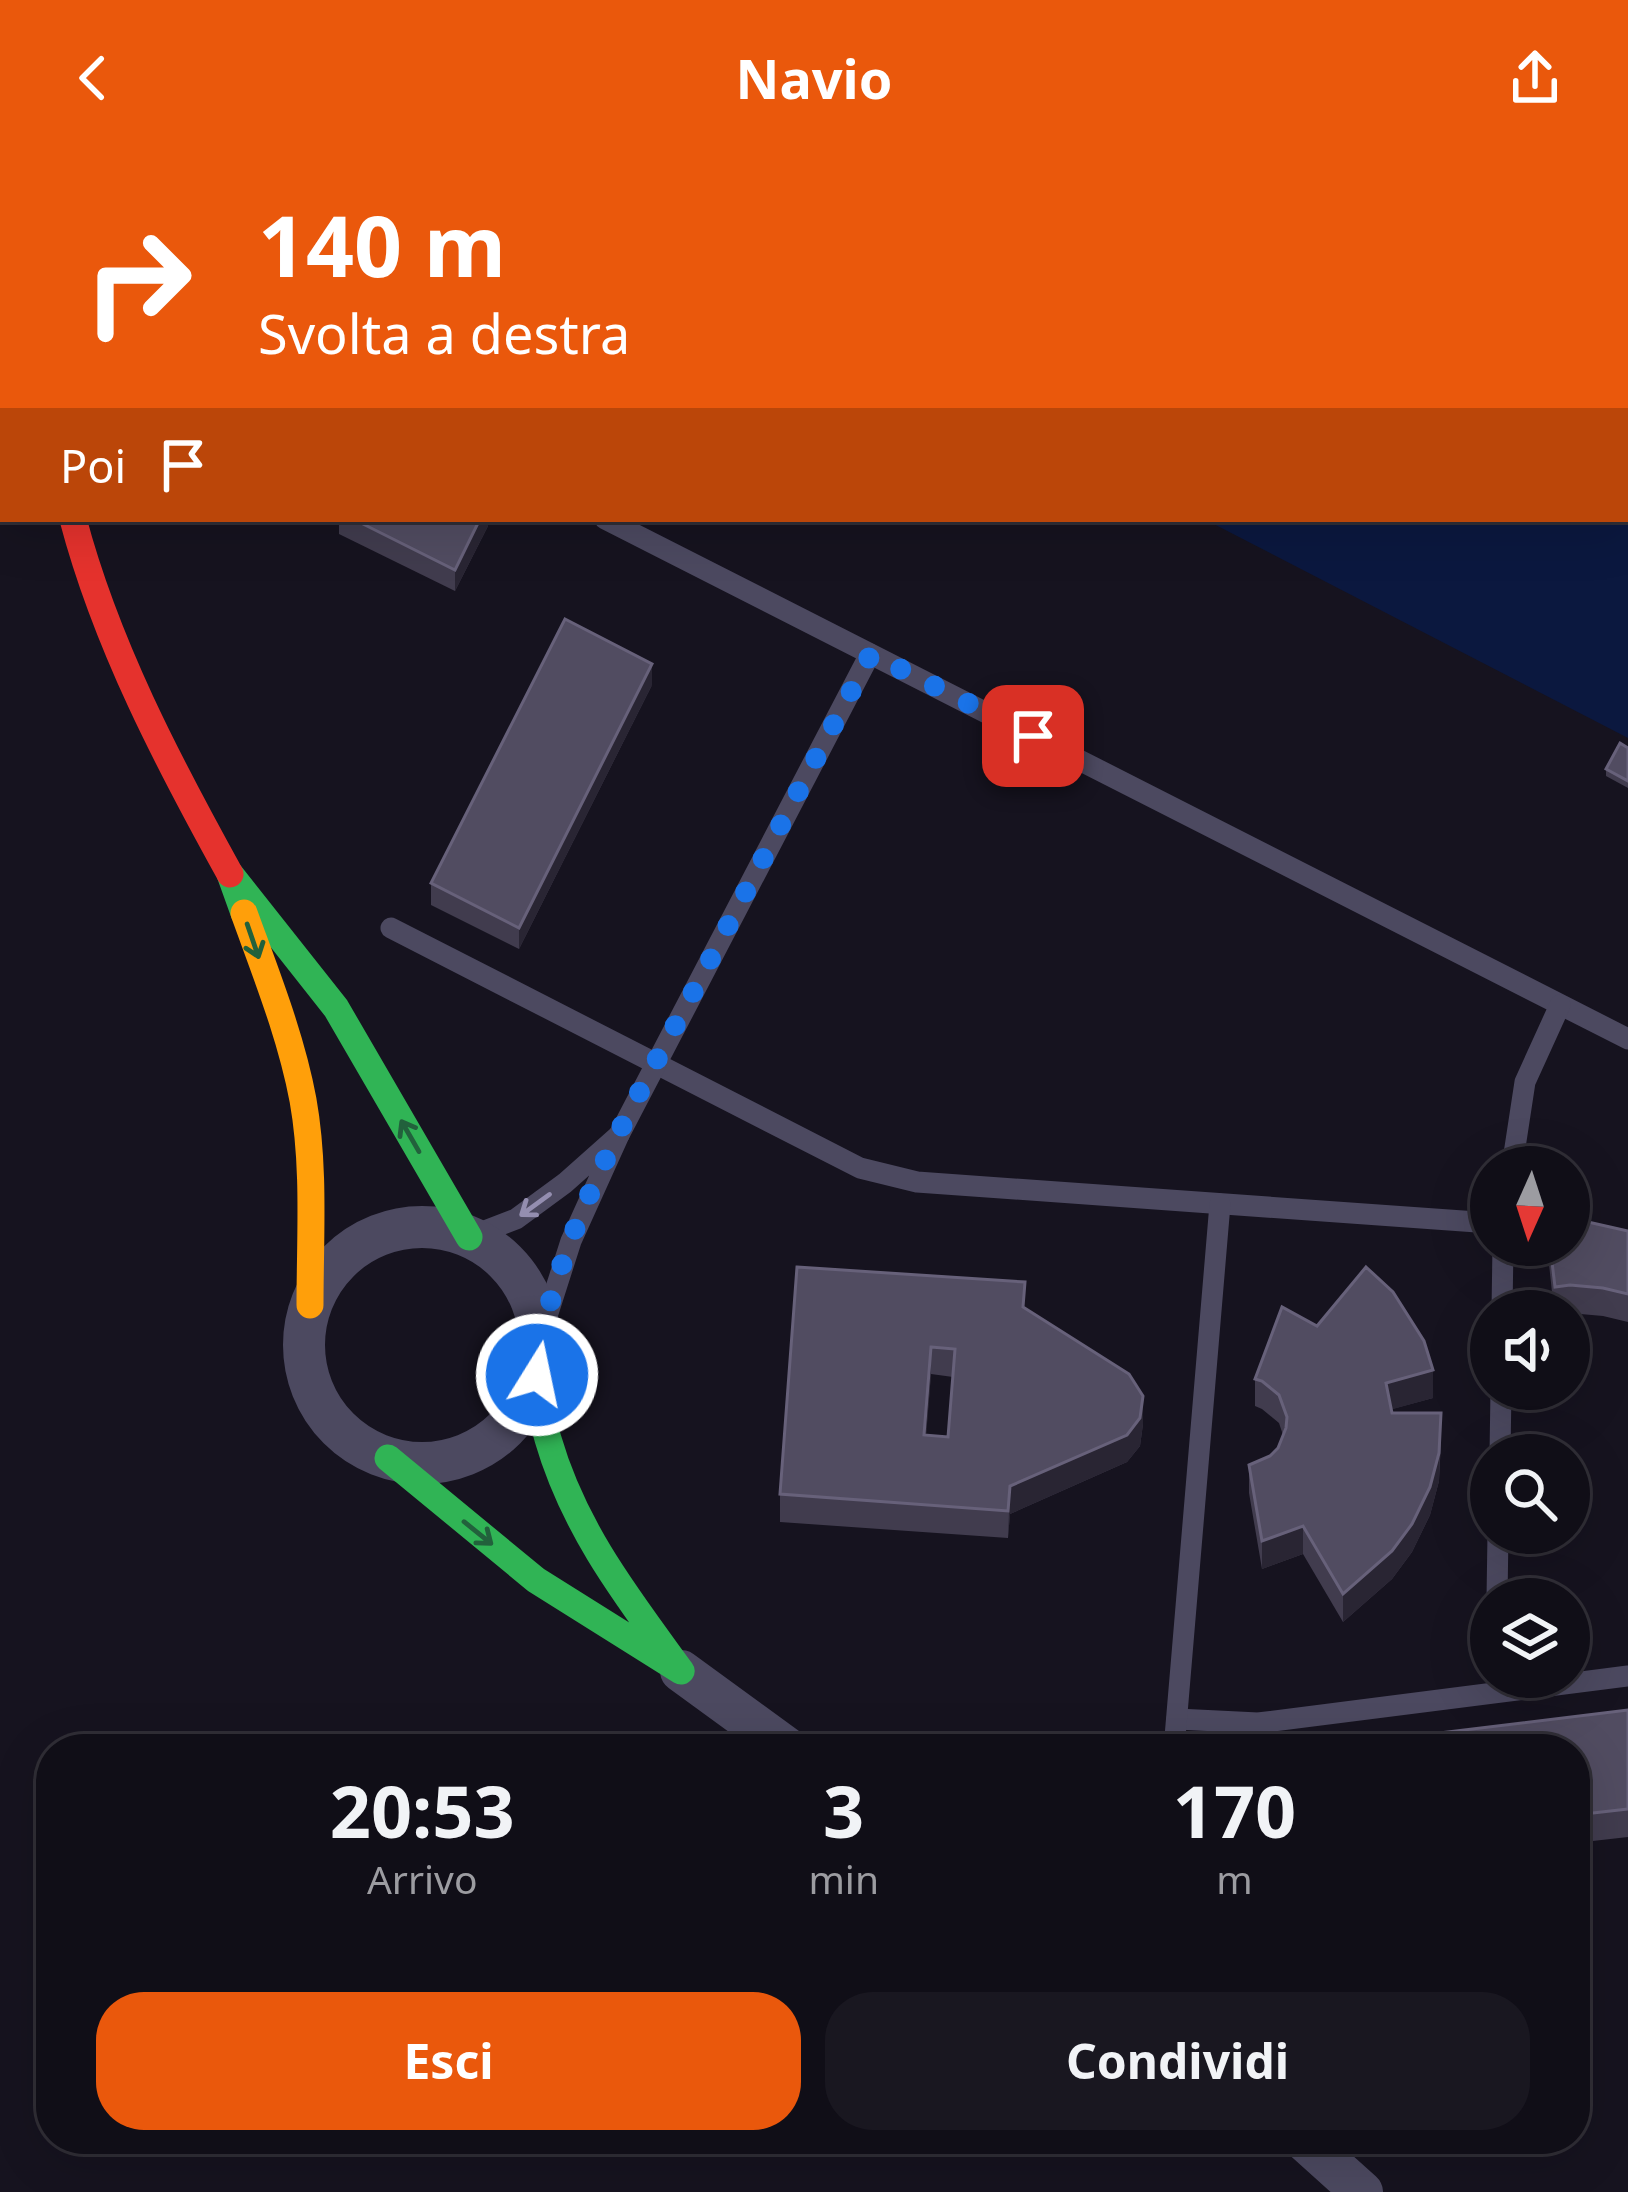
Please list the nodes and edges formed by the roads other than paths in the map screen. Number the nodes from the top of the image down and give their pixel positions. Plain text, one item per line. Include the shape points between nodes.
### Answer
1 (75, 522) edge
2 (610, 522) edge
3 (871, 654) junction
4 (230, 874) junction
5 (391, 928) dead end
6 (1561, 1005) junction
7 (1628, 1039) edge
8 (656, 1062) junction
9 (619, 1135) junction
10 (1515, 1146) edge
11 (1220, 1204) junction
12 (1470, 1222) edge
13 (469, 1237) junction
14 (310, 1305) junction
15 (539, 1356) junction
16 (388, 1458) junction
17 (681, 1671) junction
18 (1628, 1676) edge
19 (1590, 1679) edge
20 (1470, 1689) edge
21 (1177, 1719) junction
22 (767, 1734) edge
23 (1176, 1734) edge
24 (1320, 2154) edge
25 (1362, 2192) edge

1 - 4 street via 130,677
2 - 3 lane
3 - 6 lane
3 - 8 lane
13 -> 4 street via 336,1008
4 -> 14 street via 303,1101
5 - 8 lane
6 - 7 lane
6 - 10 lane via 1525,1082
8 - 9 lane
8 - 11 lane via 860,1168 917,1182
9 -> 13 lane via 516,1219
9 - 15 lane via 571,1241
11 - 12 lane
11 - 21 lane
13 - 14 street via 398,1229 360,1244 330,1270
13 - 15 street via 509,1264 531,1298
14 - 16 street via 303,1345 309,1382 340,1429
15 - 16 street via 522,1410 496,1438 463,1456
15 - 17 street via 547,1437 571,1501 604,1565
16 -> 17 street via 536,1580
17 - 22 street
18 - 19 lane
20 - 21 lane via 1258,1723
21 - 23 lane
24 - 25 street

